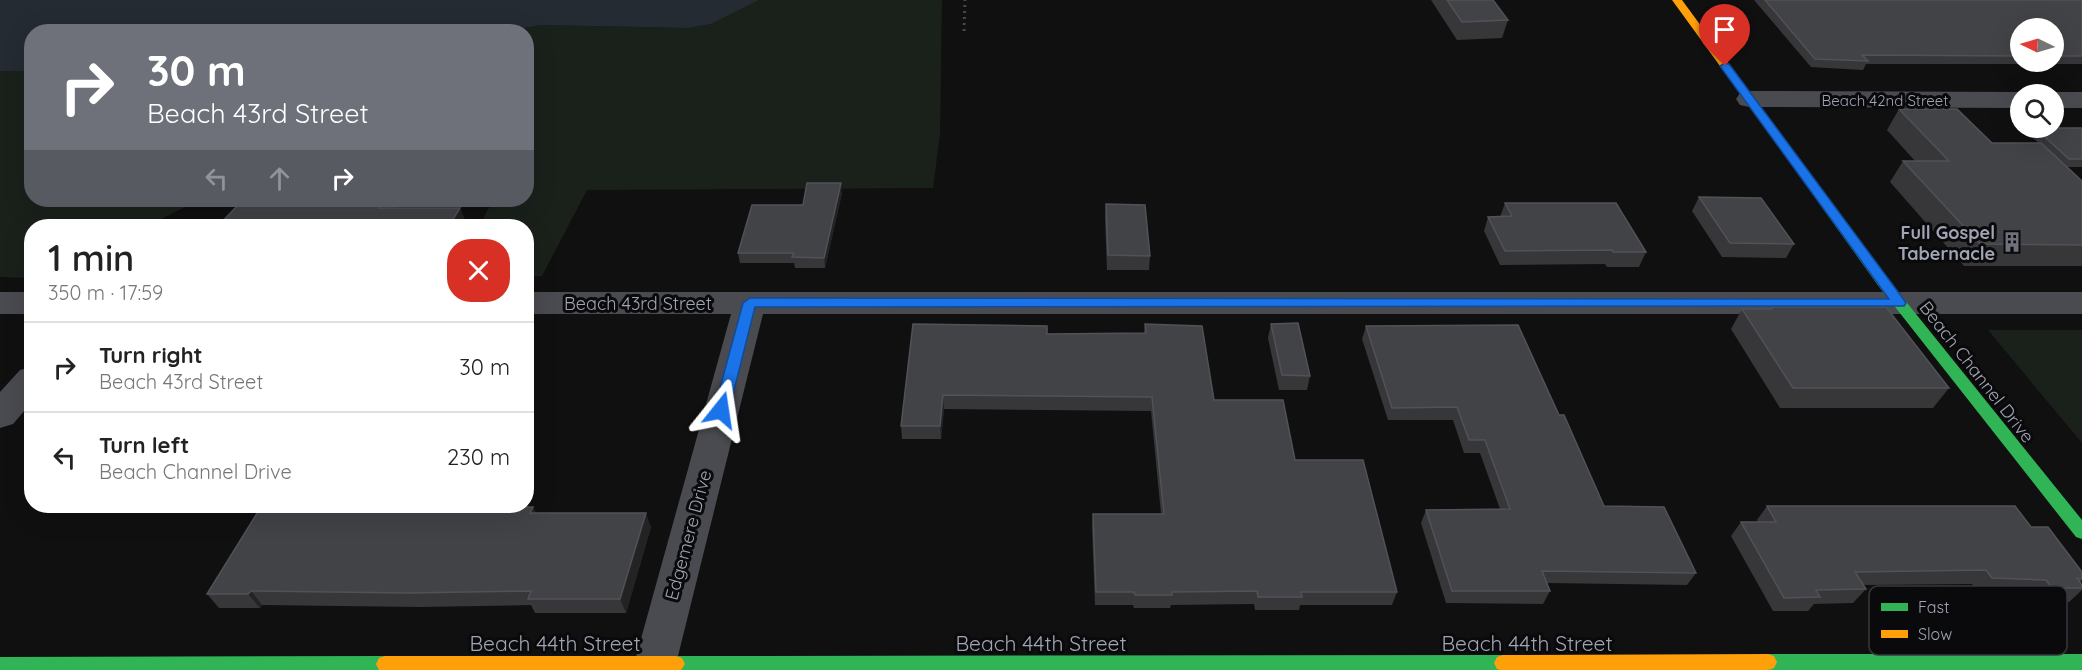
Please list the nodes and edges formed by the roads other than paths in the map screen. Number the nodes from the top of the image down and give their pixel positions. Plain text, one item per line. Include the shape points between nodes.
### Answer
1 (1677, 0) edge
2 (1749, 99) junction
3 (2010, 100) edge
4 (2064, 100) edge
5 (2082, 100) edge
6 (0, 303) edge
7 (24, 303) edge
8 (534, 303) edge
9 (750, 303) junction
10 (1899, 303) junction
11 (2082, 303) edge
12 (24, 388) edge
13 (0, 415) edge
14 (2082, 532) edge
15 (2082, 662) edge
16 (655, 664) junction
17 (0, 665) edge
18 (1457, 667) edge

1 - 2 street, Beach Channel Drive
2 - 3 street, Beach 42nd Street
2 - 10 street, Beach Channel Drive
4 - 5 street
6 - 7 street
8 - 9 street, Beach 43rd Street
9 - 10 street, Beach 43rd Street
9 - 16 street, Edgemere Drive
10 - 11 street, Beach 43rd Street
10 - 14 street, Beach Channel Drive
12 - 13 street
15 - 18 street, Beach 44th Street
16 - 17 street, Beach 44th Street
16 - 18 street, Beach 44th Street

